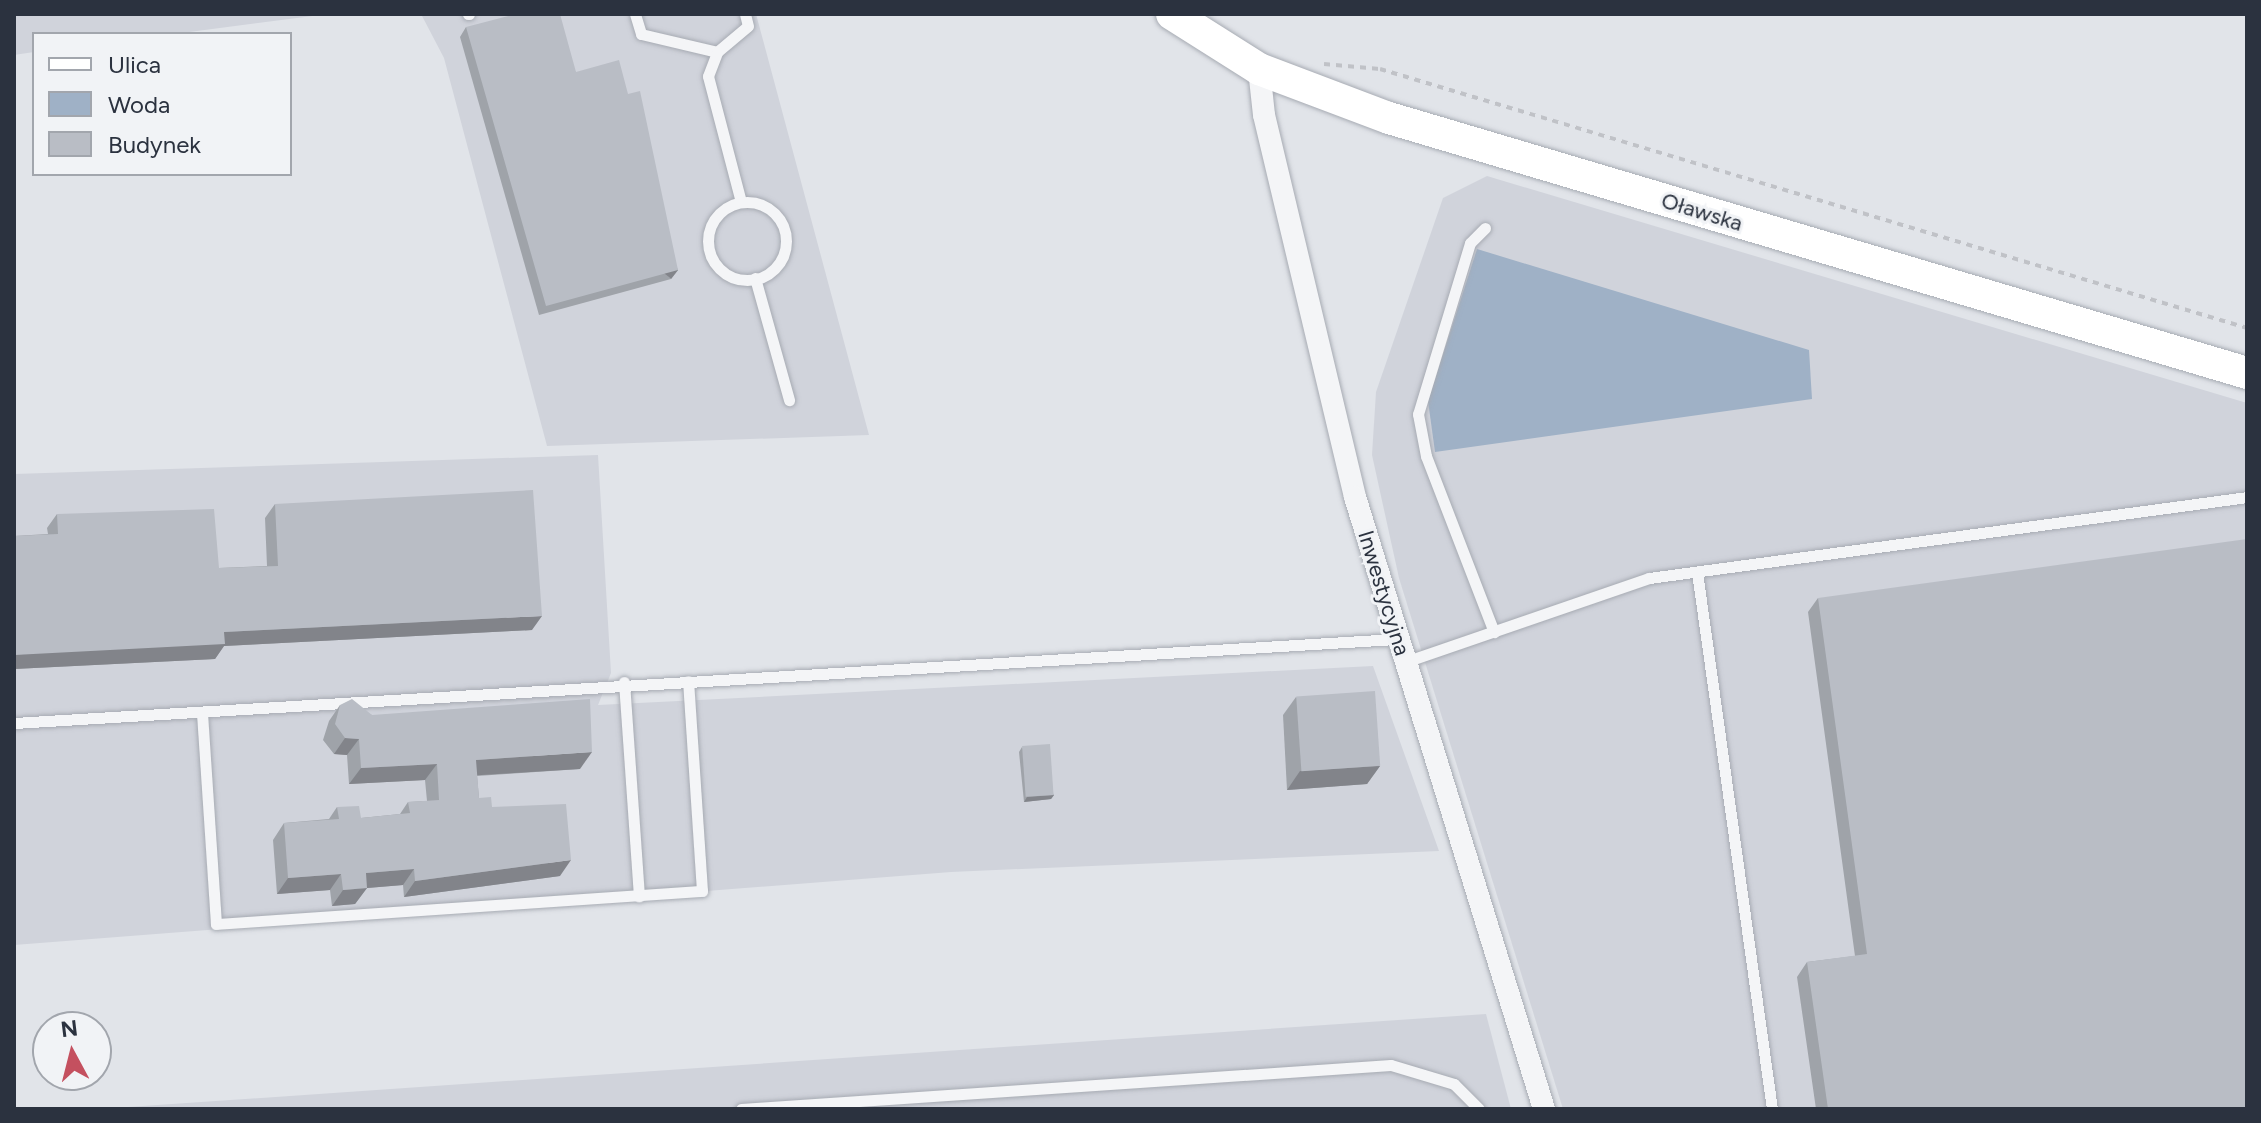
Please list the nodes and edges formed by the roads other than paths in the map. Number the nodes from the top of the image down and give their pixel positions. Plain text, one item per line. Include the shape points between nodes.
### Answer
1 (635, 14) edge
2 (745, 14) edge
3 (1172, 14) edge
4 (717, 52) junction
5 (1259, 69) junction
6 (741, 202) junction
7 (1485, 228) dead end
8 (755, 278) junction
9 (2247, 373) edge
10 (789, 400) dead end
11 (2247, 497) edge
12 (1697, 572) junction
13 (1494, 632) junction
14 (1397, 639) junction
15 (1405, 663) junction
16 (688, 681) junction
17 (624, 682) junction
18 (202, 713) junction
19 (14, 723) edge
20 (639, 896) junction
21 (741, 1109) edge
22 (1479, 1109) edge
23 (1544, 1109) edge
24 (1772, 1109) edge

1 - 4 lane via 641,34
2 - 4 lane via 748,26
3 - 5 street, Oławska
4 - 6 lane via 708,76
5 - 9 street, Oławska via 1389,118
5 - 14 street, Inwestycyjna via 1264,115 1355,497
6 - 8 lane via 766,207 783,227 783,253
6 - 8 lane via 719,213 708,248 720,269
7 - 13 lane via 1470,243 1418,414 1426,456
8 - 10 lane
11 - 12 lane
12 - 13 lane via 1649,578
12 - 24 lane
13 - 15 lane
14 - 15 street, Inwestycyjna
14 - 16 lane
15 - 23 street, Inwestycyjna
16 - 17 lane
16 - 20 lane via 702,891
17 - 18 lane
17 - 20 lane
18 - 19 lane
18 - 20 lane via 216,924
21 - 22 lane via 1391,1065 1454,1084

